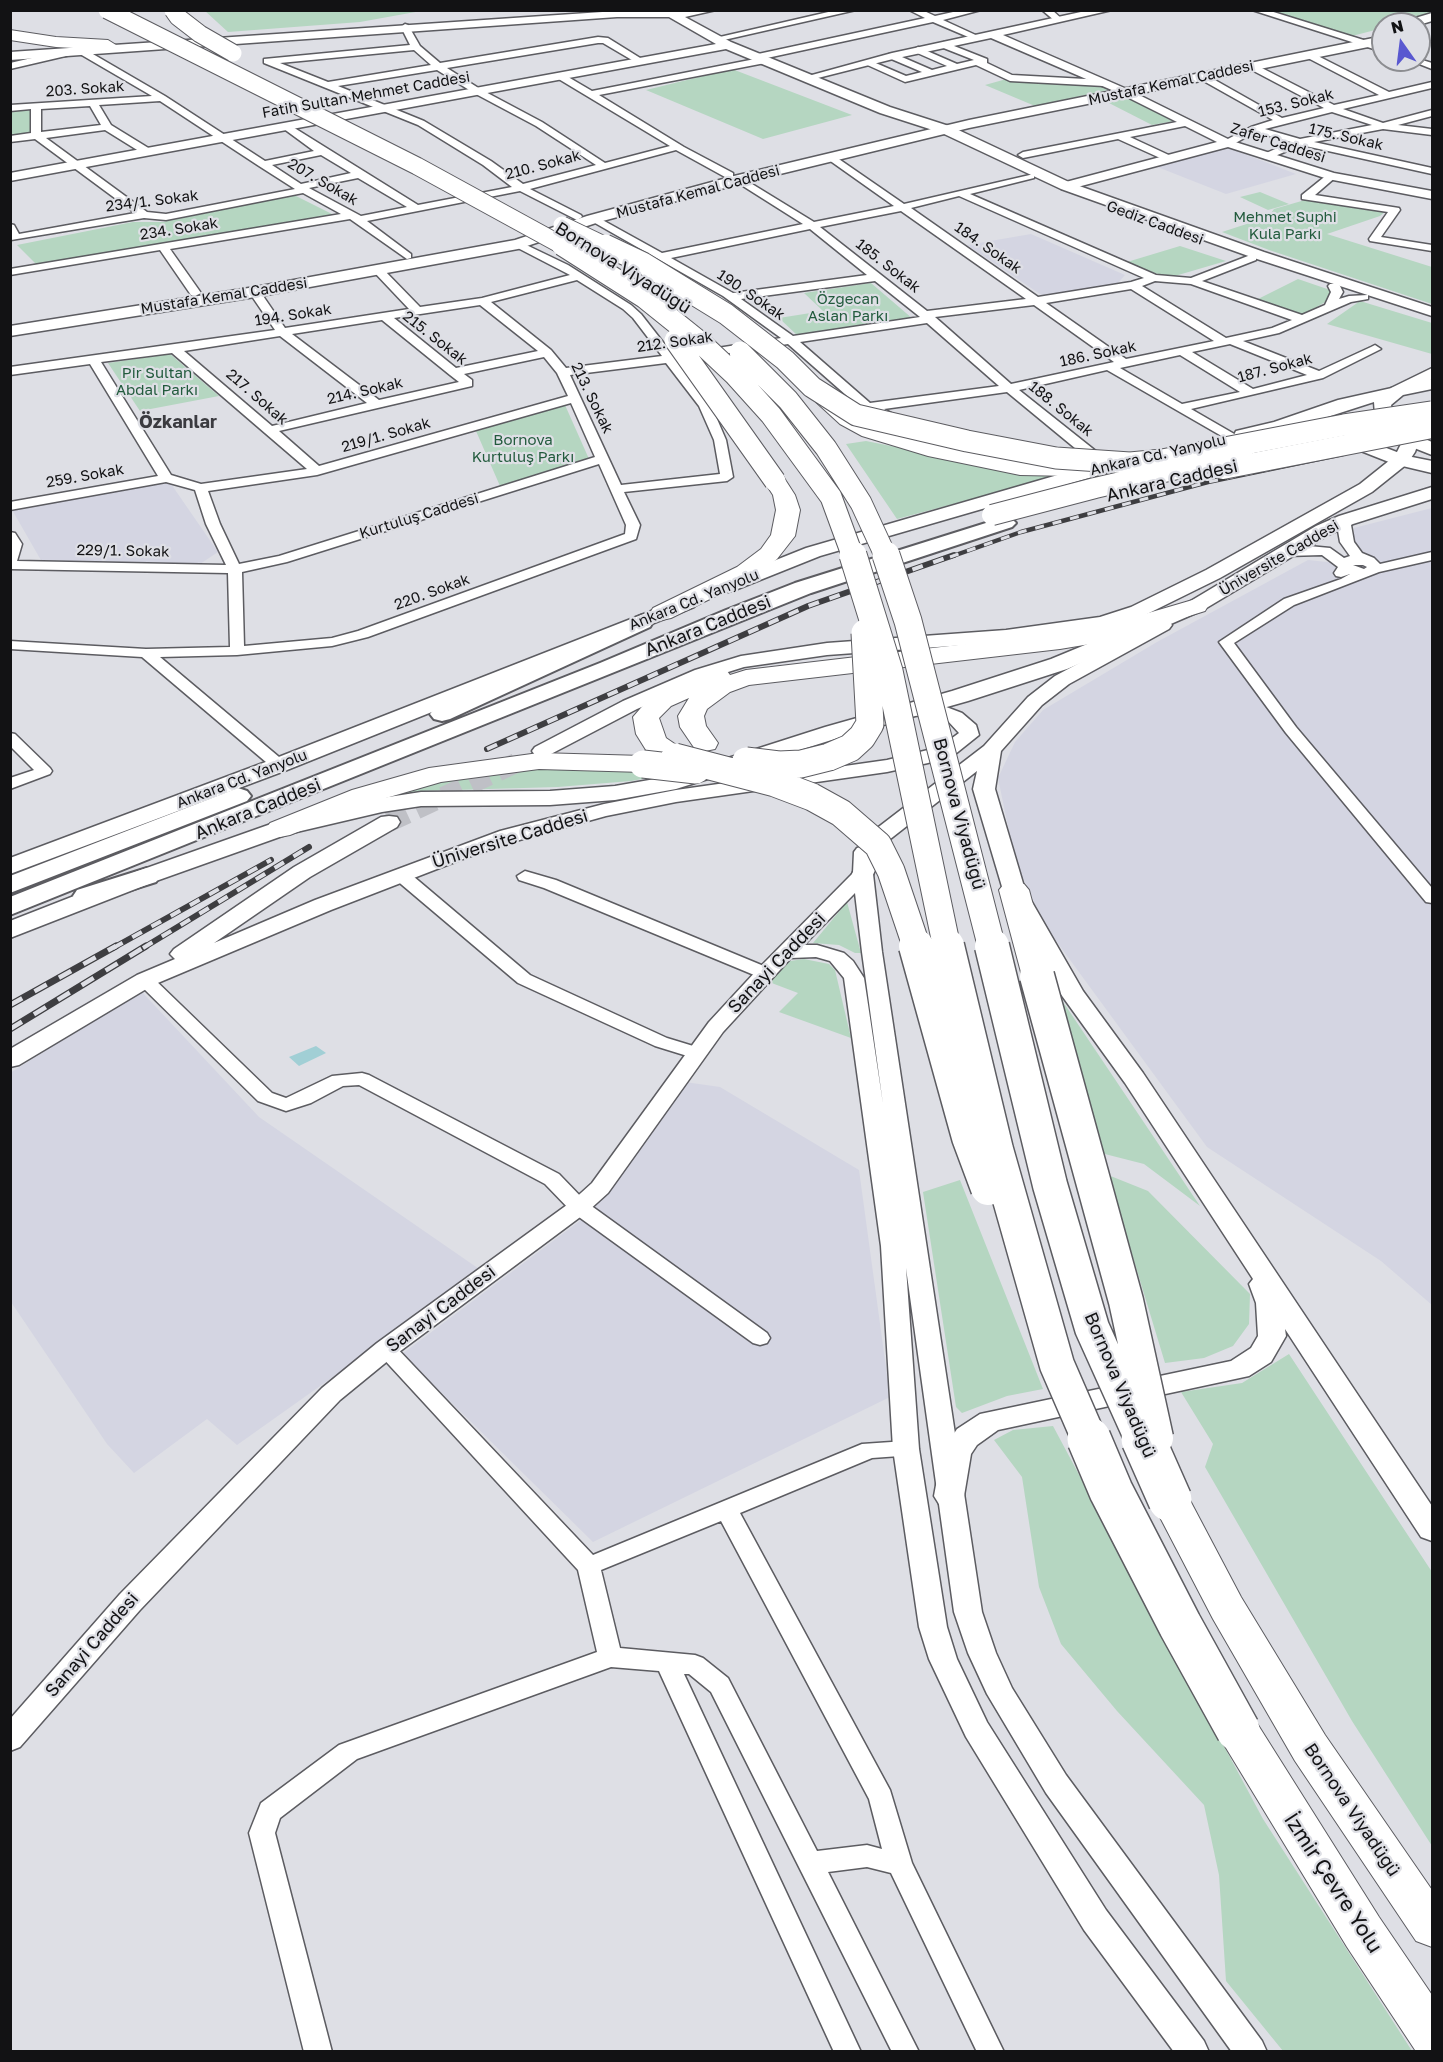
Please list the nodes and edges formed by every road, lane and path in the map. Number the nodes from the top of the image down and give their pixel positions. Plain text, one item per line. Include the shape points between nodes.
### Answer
1 (131, 10) edge
2 (173, 10) edge
3 (477, 10) edge
4 (578, 10) edge
5 (711, 10) edge
6 (852, 10) edge
7 (913, 10) edge
8 (976, 10) edge
9 (1046, 10) edge
10 (1107, 10) edge
11 (1256, 10) edge
12 (100, 12) edge
13 (667, 12) edge
14 (698, 12) edge
15 (429, 14) dead end
16 (510, 15) junction
17 (466, 17) edge
18 (446, 19) junction
19 (932, 20) junction
20 (1058, 20) junction
21 (377, 25) junction
22 (405, 27) junction
23 (991, 34) junction
24 (10, 36) edge
25 (976, 37) junction
26 (1371, 37) edge
27 (1360, 41) junction
28 (1371, 41) edge
29 (721, 42) junction
30 (10, 43) edge
31 (108, 45) junction
32 (944, 45) junction
33 (1371, 45) edge
34 (416, 47) junction
35 (918, 50) junction
36 (83, 52) junction
37 (1310, 55) junction
38 (892, 56) junction
39 (15, 57) edge
40 (761, 59) junction
41 (640, 61) junction
42 (977, 62) junction
43 (868, 63) junction
44 (1251, 66) junction
45 (439, 67) junction
46 (957, 67) junction
47 (931, 73) junction
48 (560, 76) junction
49 (1203, 77) junction
50 (806, 78) junction
51 (275, 83) junction
52 (328, 85) junction
53 (1432, 86) edge
54 (1115, 88) junction
55 (477, 91) junction
56 (590, 94) junction
57 (1389, 96) junction
58 (162, 98) junction
59 (94, 104) junction
60 (36, 107) junction
61 (10, 108) edge
62 (382, 108) junction
63 (1334, 109) junction
64 (1432, 113) edge
65 (1281, 121) junction
66 (1187, 123) junction
67 (285, 126) junction
68 (1383, 126) junction
69 (107, 127) junction
70 (1254, 129) junction
71 (936, 130) junction
72 (1432, 132) edge
73 (36, 135) junction
74 (1119, 136) junction
75 (223, 137) junction
76 (10, 139) edge
77 (1300, 142) junction
78 (1228, 143) junction
79 (679, 147) junction
80 (146, 151) junction
81 (322, 152) junction
82 (1023, 155) dead end
83 (1268, 156) junction
84 (833, 158) junction
85 (1168, 159) junction
86 (263, 164) junction
87 (79, 165) junction
88 (602, 165) junction
89 (1432, 171) edge
90 (360, 174) junction
91 (1332, 176) junction
92 (10, 177) edge
93 (734, 177) junction
94 (1036, 179) junction
95 (1066, 186) junction
96 (521, 188) junction
97 (302, 189) junction
98 (960, 193) junction
99 (1432, 195) edge
100 (978, 201) junction
101 (903, 207) junction
102 (417, 209) junction
103 (144, 215) junction
104 (541, 216) junction
105 (355, 218) junction
106 (585, 218) junction
107 (811, 225) junction
108 (10, 227) edge
109 (518, 244) junction
110 (163, 248) junction
111 (1432, 248) edge
112 (407, 256) junction
113 (660, 257) junction
114 (1252, 258) junction
115 (378, 270) junction
116 (10, 272) edge
117 (577, 276) junction
118 (877, 277) junction
119 (1154, 278) junction
120 (1192, 281) junction
121 (1133, 285) junction
122 (1334, 286) junction
123 (255, 292) junction
124 (195, 293) junction
125 (730, 297) junction
126 (1364, 297) junction
127 (645, 298) junction
128 (1037, 301) junction
129 (482, 302) junction
130 (1330, 306) junction
131 (417, 311) junction
132 (1432, 312) edge
133 (384, 316) junction
134 (928, 317) junction
135 (1432, 318) edge
136 (1304, 320) junction
137 (10, 321) edge
138 (10, 331) edge
139 (282, 332) junction
140 (792, 341) junction
141 (1228, 342) junction
142 (175, 349) junction
143 (1375, 349) dead end
144 (1182, 351) junction
145 (547, 353) junction
146 (668, 359) junction
147 (94, 360) junction
148 (1125, 364) junction
149 (1110, 367) junction
150 (10, 371) edge
151 (454, 372) junction
152 (562, 372) junction
153 (1432, 373) edge
154 (1319, 375) junction
155 (468, 383) joint
156 (1432, 384) edge
157 (812, 387) junction
158 (1009, 388) junction
159 (1397, 391) junction
160 (1251, 393) junction
161 (576, 398) junction
162 (377, 405) junction
163 (867, 407) junction
164 (1180, 408) junction
165 (1432, 412) edge
166 (1432, 419) edge
167 (1280, 426) junction
168 (1432, 428) edge
169 (269, 430) junction
170 (1232, 438) junction
171 (1411, 440) junction
172 (1432, 449) edge
173 (1092, 455) joint
174 (602, 459) junction
175 (1135, 459) junction
176 (1398, 462) junction
177 (1432, 467) edge
178 (317, 471) junction
179 (1432, 474) edge
180 (166, 478) junction
181 (1432, 482) edge
182 (201, 488) junction
183 (616, 489) junction
184 (1432, 493) edge
185 (10, 506) edge
186 (999, 519) junction
187 (1346, 520) junction
188 (10, 536) edge
189 (631, 536) joint
190 (1432, 551) edge
191 (1286, 552) junction
192 (1432, 556) edge
193 (10, 563) edge
194 (1346, 566) junction
195 (1367, 567) junction
196 (235, 569) junction
197 (862, 581) junction
198 (1318, 591) junction
199 (1196, 606) junction
200 (652, 618) junction
201 (1006, 636) junction
202 (10, 645) edge
203 (237, 651) junction
204 (147, 653) junction
205 (906, 711) junction
206 (10, 737) edge
207 (390, 738) junction
208 (991, 750) junction
209 (542, 751) tunnel mouth
210 (279, 765) junction
211 (742, 782) junction
212 (10, 784) edge
213 (389, 822) tunnel mouth
214 (280, 829) junction
215 (91, 853) junction
216 (10, 867) edge
217 (863, 874) junction
218 (401, 875) junction
219 (147, 876) junction
220 (525, 876) dead end
221 (10, 880) edge
222 (10, 885) edge
223 (1014, 890) junction
224 (1432, 898) edge
225 (10, 907) edge
226 (10, 921) edge
227 (10, 930) edge
228 (787, 952) junction
229 (765, 973) junction
230 (146, 980) junction
231 (697, 1053) junction
232 (10, 1060) edge
233 (579, 1207) junction
234 (1251, 1255) junction
235 (760, 1338) dead end
236 (386, 1349) junction
237 (1057, 1365) junction
238 (906, 1449) junction
239 (949, 1496) junction
240 (1170, 1500) junction
241 (727, 1510) junction
242 (1432, 1529) edge
243 (590, 1566) junction
244 (610, 1657) junction
245 (667, 1663) junction
246 (1238, 1730) joint
247 (10, 1739) edge
248 (812, 1863) junction
249 (899, 1864) junction
250 (1432, 1927) edge
251 (1432, 2034) edge
252 (318, 2052) edge
253 (848, 2052) edge
254 (906, 2052) edge
255 (991, 2052) edge
256 (1193, 2052) edge
257 (1251, 2052) edge

1 - 51 highway, Bornova Viyadüğü
2 - 51 highway, bridge via 188,26 262,69
3 - 16 main road
4 - 16 main road
5 - 14 main road
6 - 29 street
7 - 19 street
8 - 19 street
9 - 20 street
10 - 20 street
11 - 27 street
12 - 127 highway, Bornova Viyadüğü, bridge via 417,166 523,222
13 - 14 main road
13 - 17 main road
13 - 29 main road, Gediz Caddesi
14 - 29 main road via 700,24
15 - 21 main road
16 - 17 main road
17 - 18 main road
18 - 21 main road
18 - 22 main road
19 - 25 street
19 - 40 street
20 - 23 street
21 - 31 main road
22 - 34 street
22 - 36 main road
23 - 25 street
23 - 54 street, Zafer Caddesi
24 - 31 highway
24 - 39 highway
25 - 32 street
26 - 27 main road, Mustafa Kemal Caddesi
27 - 28 main road, Mustafa Kemal Caddesi
27 - 33 street
27 - 37 main road, Mustafa Kemal Caddesi
27 - 54 main road, Mustafa Kemal Caddesi
29 - 40 main road, Gediz Caddesi
29 - 41 main road, Fatih Sultan Mehmet Caddesi
30 - 39 main road
31 - 39 main road
32 - 35 street
32 - 42 street via 984,61
34 - 45 street
34 - 52 street, 190. Sokak via 267,62
35 - 38 street
35 - 46 street
36 - 39 main road
36 - 58 street, 207. Sokak
37 - 44 main road, Mustafa Kemal Caddesi
37 - 57 street
38 - 43 street
38 - 47 street
40 - 50 main road, Gediz Caddesi
40 - 56 street
41 - 45 street via 605,40 598,40
41 - 48 main road, Fatih Sultan Mehmet Caddesi
42 - 46 street
42 - 54 street via 1010,78
43 - 47 street via 905,79
43 - 50 street
44 - 49 main road, Mustafa Kemal Caddesi
44 - 63 street
45 - 52 street
45 - 55 street
46 - 47 street
48 - 55 main road, Fatih Sultan Mehmet Caddesi
48 - 56 street
49 - 54 main road, Mustafa Kemal Caddesi
49 - 65 street
50 - 71 main road, Gediz Caddesi
51 - 104 highway, Bornova Viyadüğü
52 - 62 street, 190. Sokak
53 - 57 street, 153. Sokak
54 - 66 street, Zafer Caddesi
54 - 71 main road, Mustafa Kemal Caddesi
55 - 62 main road, Fatih Sultan Mehmet Caddesi
55 - 88 street via 539,124
56 - 79 street
57 - 63 street, 153. Sokak
58 - 59 street, 203. Sokak
58 - 75 street, 207. Sokak
59 - 60 street, 203. Sokak
59 - 69 street
60 - 61 street, 203. Sokak
60 - 73 street
62 - 67 main road, Fatih Sultan Mehmet Caddesi
62 - 96 street, 190. Sokak via 421,123
63 - 65 street, 153. Sokak
63 - 68 street
64 - 68 street
65 - 70 street, 153. Sokak
66 - 74 street
66 - 78 street, Zafer Caddesi
67 - 75 main road, Fatih Sultan Mehmet Caddesi
67 - 81 street
68 - 72 street
68 - 77 street
69 - 73 street
69 - 80 street
70 - 77 street, 175. Sokak
70 - 78 street, 153. Sokak
71 - 84 main road, Mustafa Kemal Caddesi
71 - 93 main road, Mustafa Kemal Caddesi
71 - 94 main road, Gediz Caddesi
71 - 95 main road, Gediz Caddesi
73 - 76 street
73 - 87 street
74 - 82 street
74 - 85 street
75 - 80 main road, Fatih Sultan Mehmet Caddesi
75 - 86 street, 207. Sokak
77 - 83 street
77 - 89 street, 175. Sokak
78 - 83 street, Zafer Caddesi
78 - 85 street, 153. Sokak
79 - 88 street, 210. Sokak
79 - 93 street
80 - 87 main road, Fatih Sultan Mehmet Caddesi
81 - 86 street
81 - 90 street
83 - 91 street, Zafer Caddesi
84 - 93 main road, Mustafa Kemal Caddesi
84 - 101 street, 184. Sokak
85 - 95 street, 153. Sokak
86 - 97 street, 207. Sokak
87 - 92 main road, Fatih Sultan Mehmet Caddesi
87 - 103 street
88 - 96 street, 210. Sokak
90 - 97 street, 234/1. Sokak
90 - 102 street
91 - 99 street, Zafer Caddesi
91 - 111 street via 1306,197 1395,210 1374,239
93 - 106 main road, Mustafa Kemal Caddesi
93 - 107 street, 185. Sokak
94 - 98 street
94 - 100 street
94 - 114 main road, Gediz Caddesi
95 - 132 main road, Gediz Caddesi
96 - 102 street, 210. Sokak
96 - 106 street, 190. Sokak
97 - 103 street, 234/1. Sokak via 166,217
97 - 105 street, 207. Sokak
98 - 100 street
98 - 101 street
100 - 119 street
101 - 107 street
101 - 128 street, 184. Sokak
102 - 105 street, 210. Sokak
103 - 108 street, 234/1. Sokak via 15,238
104 - 157 highway, bridge via 643,263 726,314 785,360
104 - 240 highway, Bornova Viyadüğü, bridge via 640,274 703,319 747,357 807,421 861,503 886,555 908,621 1050,1185 1092,1328
105 - 110 street, 234. Sokak
105 - 112 street, 207. Sokak
106 - 109 main road, Mustafa Kemal Caddesi
106 - 112 main road, Mustafa Kemal Caddesi
106 - 113 street, 190. Sokak
107 - 113 street
107 - 118 street, 185. Sokak
109 - 115 main road, Mustafa Kemal Caddesi
109 - 117 street
110 - 116 street, 234. Sokak
110 - 124 street
112 - 124 main road, Mustafa Kemal Caddesi
113 - 125 street, 190. Sokak
114 - 120 street
114 - 122 main road, Gediz Caddesi
115 - 123 main road, Mustafa Kemal Caddesi
115 - 131 street
117 - 129 street, 194. Sokak
117 - 146 street via 637,316
118 - 125 street
118 - 134 street, 185. Sokak
119 - 120 street
119 - 121 street, 212. Sokak
120 - 136 street
121 - 128 street, 212. Sokak
121 - 141 street
122 - 126 main road, Gediz Caddesi
122 - 130 street via 1336,292
123 - 138 main road, Mustafa Kemal Caddesi
123 - 139 street
124 - 137 main road, Mustafa Kemal Caddesi
125 - 140 street, 190. Sokak
126 - 130 street, 186. Sokak
126 - 135 main road, Gediz Caddesi
127 - 197 highway, Bornova Viyadüğü, bridge via 735,374 771,415 831,497
127 - 200 highway, bridge via 784,495 788,510 783,536 769,554 746,572
128 - 134 street, 212. Sokak
128 - 148 street, 184. Sokak
129 - 131 street, 194. Sokak
129 - 145 street, 213. Sokak
130 - 136 street, 186. Sokak
131 - 133 street, 194. Sokak
133 - 139 street, 194. Sokak
133 - 151 street, 215. Sokak
134 - 140 street, 212. Sokak
134 - 158 street, 185. Sokak
136 - 141 street, 186. Sokak via 1275,332
139 - 142 street, 194. Sokak
139 - 162 street
140 - 146 street, 212. Sokak
140 - 163 street, 190. Sokak
141 - 144 street, 186. Sokak
141 - 154 street
142 - 147 street, 194. Sokak
142 - 169 street, 217. Sokak
143 - 154 street, 187. Sokak
144 - 148 street, 186. Sokak
144 - 160 street
145 - 151 street
145 - 152 street, 213. Sokak
146 - 152 street, 212. Sokak
146 - 183 street via 705,405 720,440 727,477
147 - 150 street, 194. Sokak
147 - 180 street
148 - 149 street, 186. Sokak
149 - 158 street, 186. Sokak
149 - 164 street
151 - 155 street, 215. Sokak
152 - 161 street, 213. Sokak
153 - 159 main road
154 - 160 street, 187. Sokak
155 - 162 street, 214. Sokak
156 - 159 main road, Ankara Cd. Yanyolu
157 - 165 highway, bridge via 856,415 881,423 1056,458 1101,463 1162,460
157 - 175 highway, bridge via 848,420 897,441 1020,468 1057,470
158 - 163 street, 186. Sokak
158 - 173 street, 188. Sokak
159 - 167 main road, Ankara Cd. Yanyolu
159 - 171 main road via 1385,400 1382,411
160 - 164 street, 187. Sokak
161 - 174 street, 213. Sokak
161 - 178 street, 219/1. Sokak
162 - 169 street, 214. Sokak
163 - 173 street, 190. Sokak via 1026,446
164 - 170 street
166 - 186 highway, Ankara Caddesi, bridge via 1240,455 1095,488
167 - 170 main road, Ankara Cd. Yanyolu
167 - 176 main road via 1316,426
168 - 186 highway, Ankara Caddesi, bridge
169 - 178 street, 217. Sokak
170 - 175 main road, Ankara Cd. Yanyolu
171 - 172 main road
171 - 176 main road
174 - 183 street, 213. Sokak
174 - 196 street, Kurtuluş Caddesi via 282,559
175 - 200 main road, Ankara Cd. Yanyolu via 813,552
176 - 177 main road
176 - 179 main road
176 - 201 main road via 1357,493 1138,611 1103,622
178 - 182 street, 219/1. Sokak
180 - 182 street
180 - 185 street, 259. Sokak
181 - 187 main road via 1371,502
182 - 196 street
183 - 189 street, 213. Sokak via 633,525
184 - 187 main road, Üniversite Caddesi
186 - 207 highway, Ankara Caddesi via 905,541 712,608
186 - 225 highway, Ankara Caddesi via 734,615
187 - 191 main road, Üniversite Caddesi
187 - 195 street via 1350,549
188 - 193 street via 15,544
189 - 203 street, 220. Sokak via 363,634 332,642
190 - 195 street
191 - 194 street via 1325,551
191 - 199 main road, Üniversite Caddesi
192 - 195 street
193 - 196 street, 229/1. Sokak
194 - 195 street via 1351,560
194 - 198 street via 1335,580
195 - 198 street via 1346,582
196 - 203 street
197 - 199 highway, bridge via 870,724 862,737 850,748 829,757 778,765 737,759 705,743 693,727 694,707 721,686 746,678 772,674 1060,641 1108,633
197 - 237 highway, Bornova Viyadüğü, bridge via 889,671 956,987 996,1150
198 - 224 street via 1289,602 1226,642 1291,730
199 - 205 main road, Üniversite Caddesi via 1059,664
199 - 208 main road via 1062,680 1035,701
200 - 207 highway
200 - 210 main road, Ankara Cd. Yanyolu
201 - 209 main road via 827,649 741,662 630,705
201 - 211 highway, bridge via 739,670 683,689 662,700 646,717 648,734 675,757
202 - 204 street
203 - 204 street
204 - 210 street
205 - 211 main road, Üniversite Caddesi via 941,711 955,717 969,729 969,735 947,751 887,766
205 - 214 main road, Üniversite Caddesi via 676,782 615,793 550,798 422,799
206 - 212 street via 44,771
207 - 215 highway, Ankara Caddesi
208 - 217 main road via 880,837
208 - 223 main road via 984,789
210 - 216 main road, Ankara Cd. Yanyolu
211 - 214 highway, bridge via 643,764 504,764 439,774 362,796
211 - 217 street via 824,793 855,810 865,843
211 - 218 main road, Üniversite Caddesi via 576,817 508,836
211 - 237 highway, bridge via 790,788 812,797 841,813 878,845 910,924 969,1137
213 - 230 main road via 302,872
214 - 219 main road, Üniversite Caddesi
215 - 221 highway
215 - 222 highway, Ankara Caddesi
217 - 228 street, Sanayi Caddesi
217 - 239 street
218 - 230 main road, Üniversite Caddesi
218 - 231 street via 524,979 661,1042
219 - 226 highway
219 - 227 main road
220 - 229 street
223 - 234 main road via 1072,993 1134,1078
223 - 240 highway, bridge via 1126,1301
228 - 229 street, Sanayi Caddesi
228 - 238 street via 818,951 837,957 854,978 893,1246
229 - 231 street, Sanayi Caddesi
230 - 232 main road, Üniversite Caddesi
230 - 233 street via 265,1097 286,1105 339,1080 362,1079 552,1179
231 - 233 street, Sanayi Caddesi via 600,1188
233 - 235 street
233 - 236 street, Sanayi Caddesi
234 - 239 main road via 1270,1303 1273,1326 1261,1355 1239,1369 990,1421 967,1437 957,1452
234 - 242 main road
236 - 243 street
236 - 247 street, Sanayi Caddesi via 331,1394 129,1602
237 - 246 highway, Bornova Viyadüğü, bridge via 1111,1491
238 - 241 street via 870,1450
238 - 256 street via 933,1628 958,1693 976,1729 1095,1920
239 - 257 street via 968,1612 1001,1695 1056,1784
240 - 250 highway, Bornova Viyadüğü via 1227,1608 1310,1748
241 - 243 street
241 - 249 street via 882,1798
243 - 244 street
244 - 245 street
244 - 252 street via 348,1752 270,1811 262,1833
245 - 248 street via 695,1665 720,1685
245 - 253 street
246 - 251 highway, İzmir Çevre Yolu via 1363,1932
248 - 249 street via 867,1856
248 - 254 street
249 - 255 street

